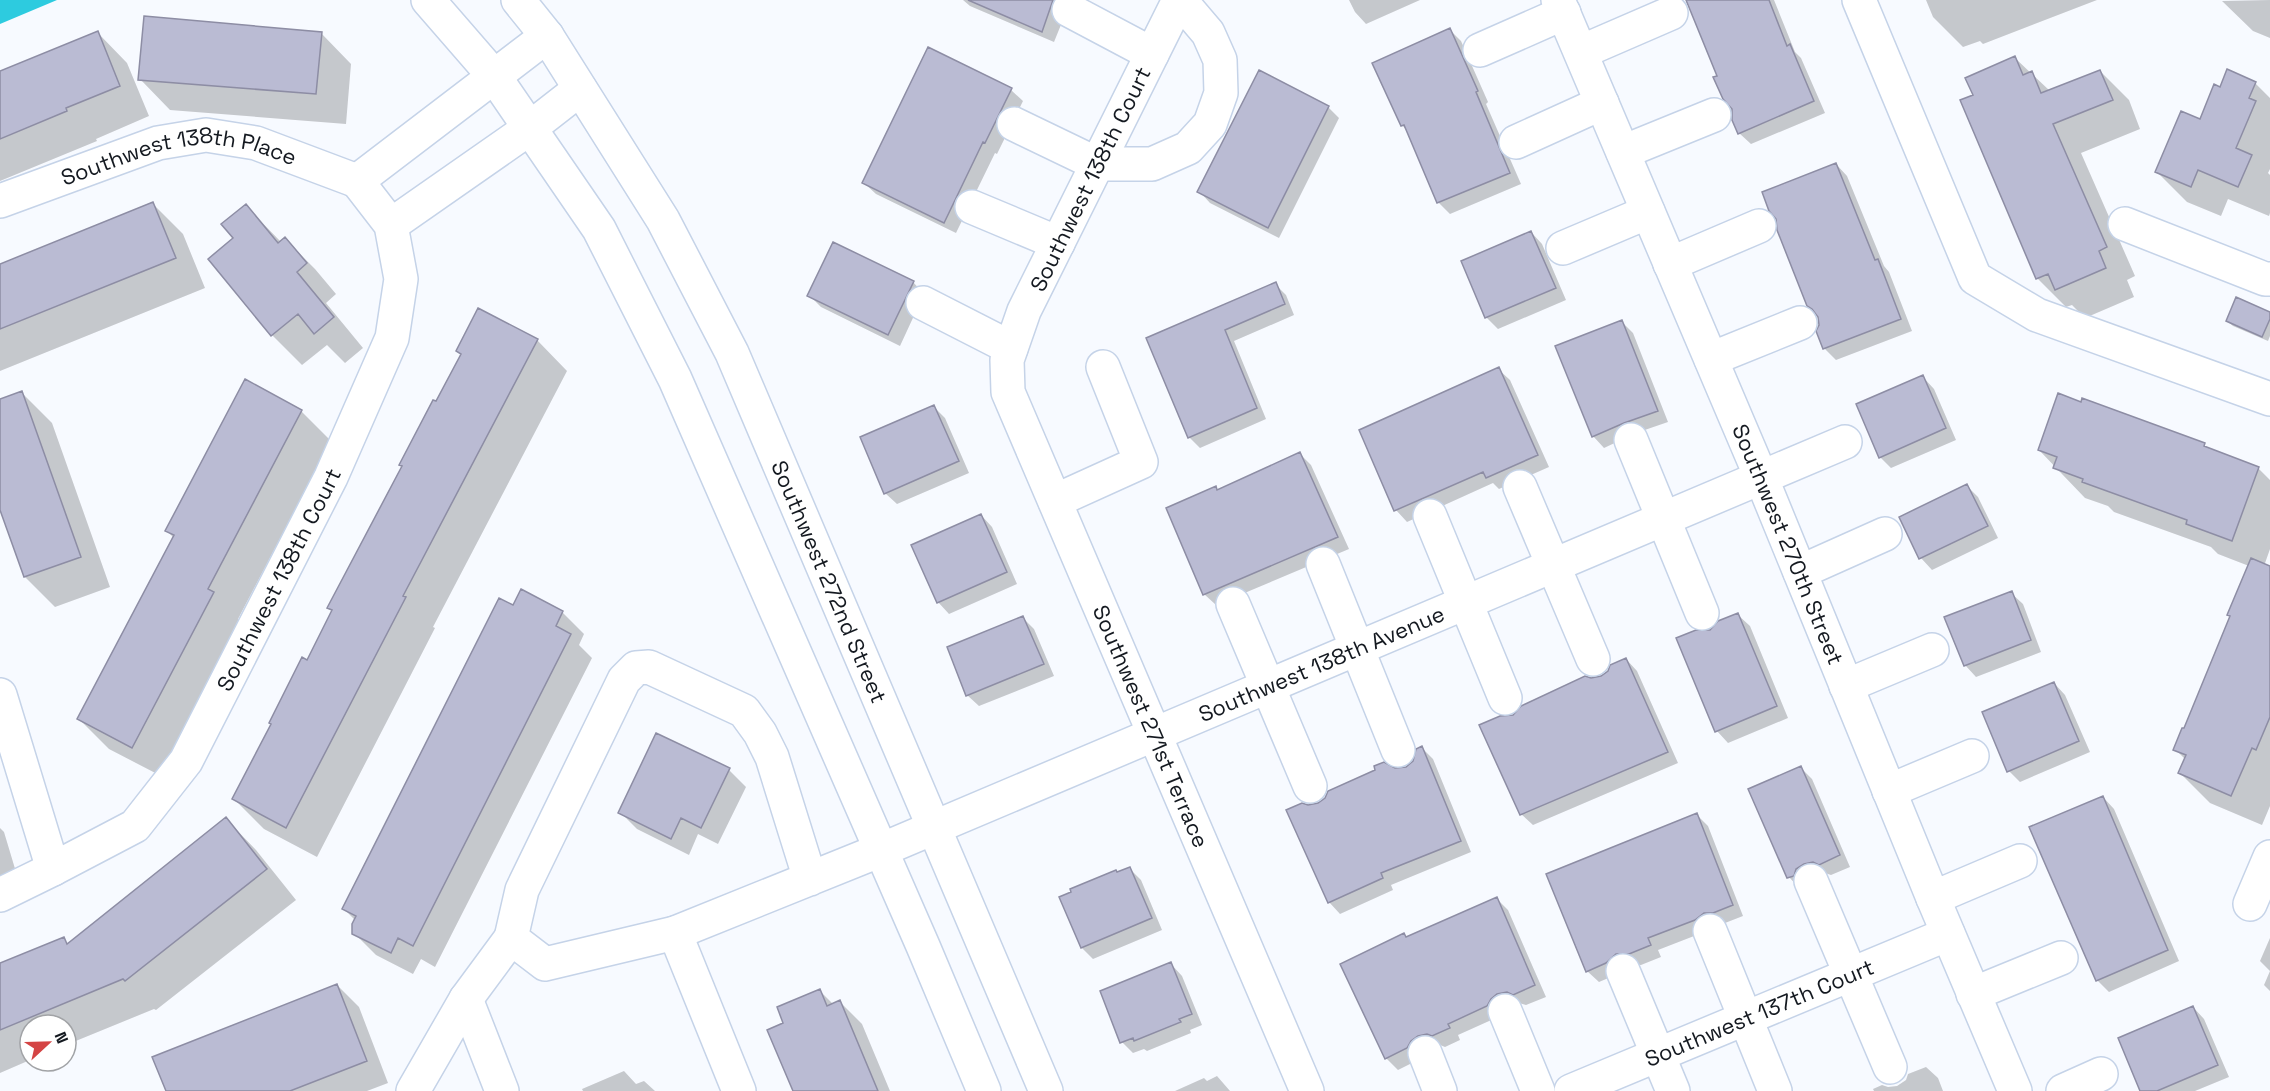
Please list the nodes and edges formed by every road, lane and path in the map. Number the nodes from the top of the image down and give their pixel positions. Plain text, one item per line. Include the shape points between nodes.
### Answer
1 (428, 0) edge
2 (518, 0) edge
3 (1179, 0) edge
4 (1859, 0) edge
5 (1561, 7) edge
6 (1069, 10) dead end
7 (1671, 13) dead end
8 (547, 36) junction
9 (1480, 50) dead end
10 (1581, 52) junction
11 (1152, 54) junction
12 (494, 76) junction
13 (580, 89) junction
14 (1602, 103) junction
15 (1714, 114) dead end
16 (1014, 124) dead end
17 (530, 128) junction
18 (1515, 142) dead end
19 (1623, 152) junction
20 (1097, 164) junction
21 (357, 181) junction
22 (0, 201) edge
23 (972, 207) dead end
24 (1648, 212) junction
25 (391, 225) junction
26 (2125, 225) dead end
27 (1760, 226) dead end
28 (1058, 243) junction
29 (1563, 248) dead end
30 (1670, 264) junction
31 (2270, 279) edge
32 (923, 303) dead end
33 (1800, 323) dead end
34 (1009, 354) junction
35 (1711, 359) junction
36 (1103, 367) dead end
37 (2270, 399) edge
38 (1631, 440) dead end
39 (1845, 441) dead end
40 (1761, 477) junction
41 (1520, 487) dead end
42 (1055, 501) junction
43 (1430, 516) dead end
44 (1662, 519) junction
45 (1884, 534) dead end
46 (1323, 564) dead end
47 (1554, 564) junction
48 (1800, 572) junction
49 (1466, 602) junction
50 (1233, 604) dead end
51 (1702, 612) dead end
52 (1355, 648) junction
53 (1932, 650) dead end
54 (1593, 659) dead end
55 (1268, 685) junction
56 (1846, 687) junction
57 (0, 695) edge
58 (1505, 698) dead end
59 (1155, 733) junction
60 (1398, 750) dead end
61 (1972, 756) dead end
62 (1310, 786) dead end
63 (1889, 791) junction
64 (936, 827) junction
65 (881, 850) junction
66 (2270, 856) edge
67 (2020, 861) dead end
68 (54, 870) junction
69 (810, 879) junction
70 (1811, 881) dead end
71 (0, 895) edge
72 (1933, 898) junction
73 (2250, 904) dead end
74 (1710, 931) dead end
75 (675, 933) junction
76 (1948, 934) junction
77 (511, 938) junction
78 (2061, 958) dead end
79 (1623, 971) dead end
80 (1851, 975) junction
81 (1973, 994) junction
82 (466, 999) junction
83 (1505, 1011) dead end
84 (1745, 1019) junction
85 (1425, 1053) dead end
86 (1658, 1055) junction
87 (1890, 1067) dead end
88 (2101, 1074) dead end
89 (413, 1091) edge
90 (502, 1091) edge
91 (739, 1091) edge
92 (984, 1091) edge
93 (1046, 1091) edge
94 (1307, 1091) edge
95 (1440, 1091) edge
96 (1538, 1091) edge
97 (1570, 1091) edge
98 (1673, 1091) edge
99 (1775, 1091) edge
100 (2015, 1091) edge
101 (2063, 1091) edge

1 - 12 street
2 - 8 street, Southwest 272nd Street
3 - 11 street, Southwest 138th Court
3 - 20 street via 1208,33 1220,60 1221,93 1210,124 1188,148 1152,164
4 - 37 street via 1975,278 2037,315
5 - 9 street
5 - 10 street, Southwest 270th Street
6 - 11 street
7 - 10 street
8 - 12 street
8 - 13 street, Southwest 272nd Street
10 - 14 street, Southwest 270th Street
11 - 20 street, Southwest 138th Court
12 - 17 street
12 - 21 street
13 - 17 street
13 - 64 street, Southwest 272nd Street via 663,220 732,353
14 - 18 street
14 - 19 street, Southwest 270th Street
15 - 19 street
16 - 20 street
17 - 25 street
17 - 65 street via 599,229 675,379
19 - 24 street, Southwest 270th Street
20 - 28 street, Southwest 138th Court
21 - 22 street, Southwest 138th Place via 256,142 206,135 158,143
21 - 25 street, Southwest 138th Court
23 - 28 street
24 - 29 street
24 - 30 street, Southwest 270th Street
25 - 68 street, Southwest 138th Court via 401,279 392,338 331,477 186,761 135,826
26 - 31 street
27 - 30 street
28 - 34 street, Southwest 138th Court via 1024,311
30 - 35 street, Southwest 270th Street
32 - 34 street
33 - 35 street
34 - 42 street, Southwest 271st Terrace via 1008,392
35 - 40 street, Southwest 270th Street
36 - 42 street via 1141,462
38 - 44 street
39 - 40 street, Southwest 138th Avenue
40 - 44 street, Southwest 138th Avenue
40 - 48 street, Southwest 270th Street
41 - 47 street
42 - 59 street, Southwest 271st Terrace
43 - 49 street
44 - 47 street, Southwest 138th Avenue
44 - 51 street
45 - 48 street
46 - 52 street
47 - 49 street, Southwest 138th Avenue
47 - 54 street
48 - 56 street, Southwest 270th Street
49 - 52 street, Southwest 138th Avenue
49 - 58 street
50 - 55 street
52 - 55 street, Southwest 138th Avenue
52 - 60 street
53 - 56 street
55 - 59 street, Southwest 138th Avenue
55 - 62 street
56 - 63 street, Southwest 270th Street
57 - 68 street
59 - 64 street, Southwest 138th Avenue
59 - 94 street, Southwest 271st Terrace
61 - 63 street
63 - 72 street, Southwest 270th Street
64 - 65 street, Southwest 138th Avenue
64 - 93 street, Southwest 272nd Street
65 - 69 street, Southwest 138th Avenue
65 - 92 street
66 - 73 street
67 - 72 street
68 - 71 street, Southwest 138th Court
69 - 75 street, Southwest 138th Avenue
69 - 77 street via 772,757 744,711 649,667 636,668 624,680 522,890
70 - 80 street
72 - 76 street, Southwest 270th Street
74 - 84 street
75 - 77 street, Southwest 138th Avenue via 545,964
75 - 91 street
76 - 80 street, Southwest 137th Court
76 - 81 street, Southwest 270th Street
77 - 82 street
78 - 81 street
79 - 86 street
80 - 84 street, Southwest 137th Court
80 - 87 street
81 - 100 street, Southwest 270th Street
82 - 89 street
82 - 90 street
83 - 96 street
84 - 86 street, Southwest 137th Court
84 - 99 street
85 - 95 street
86 - 97 street, Southwest 137th Court
86 - 98 street
88 - 101 street

